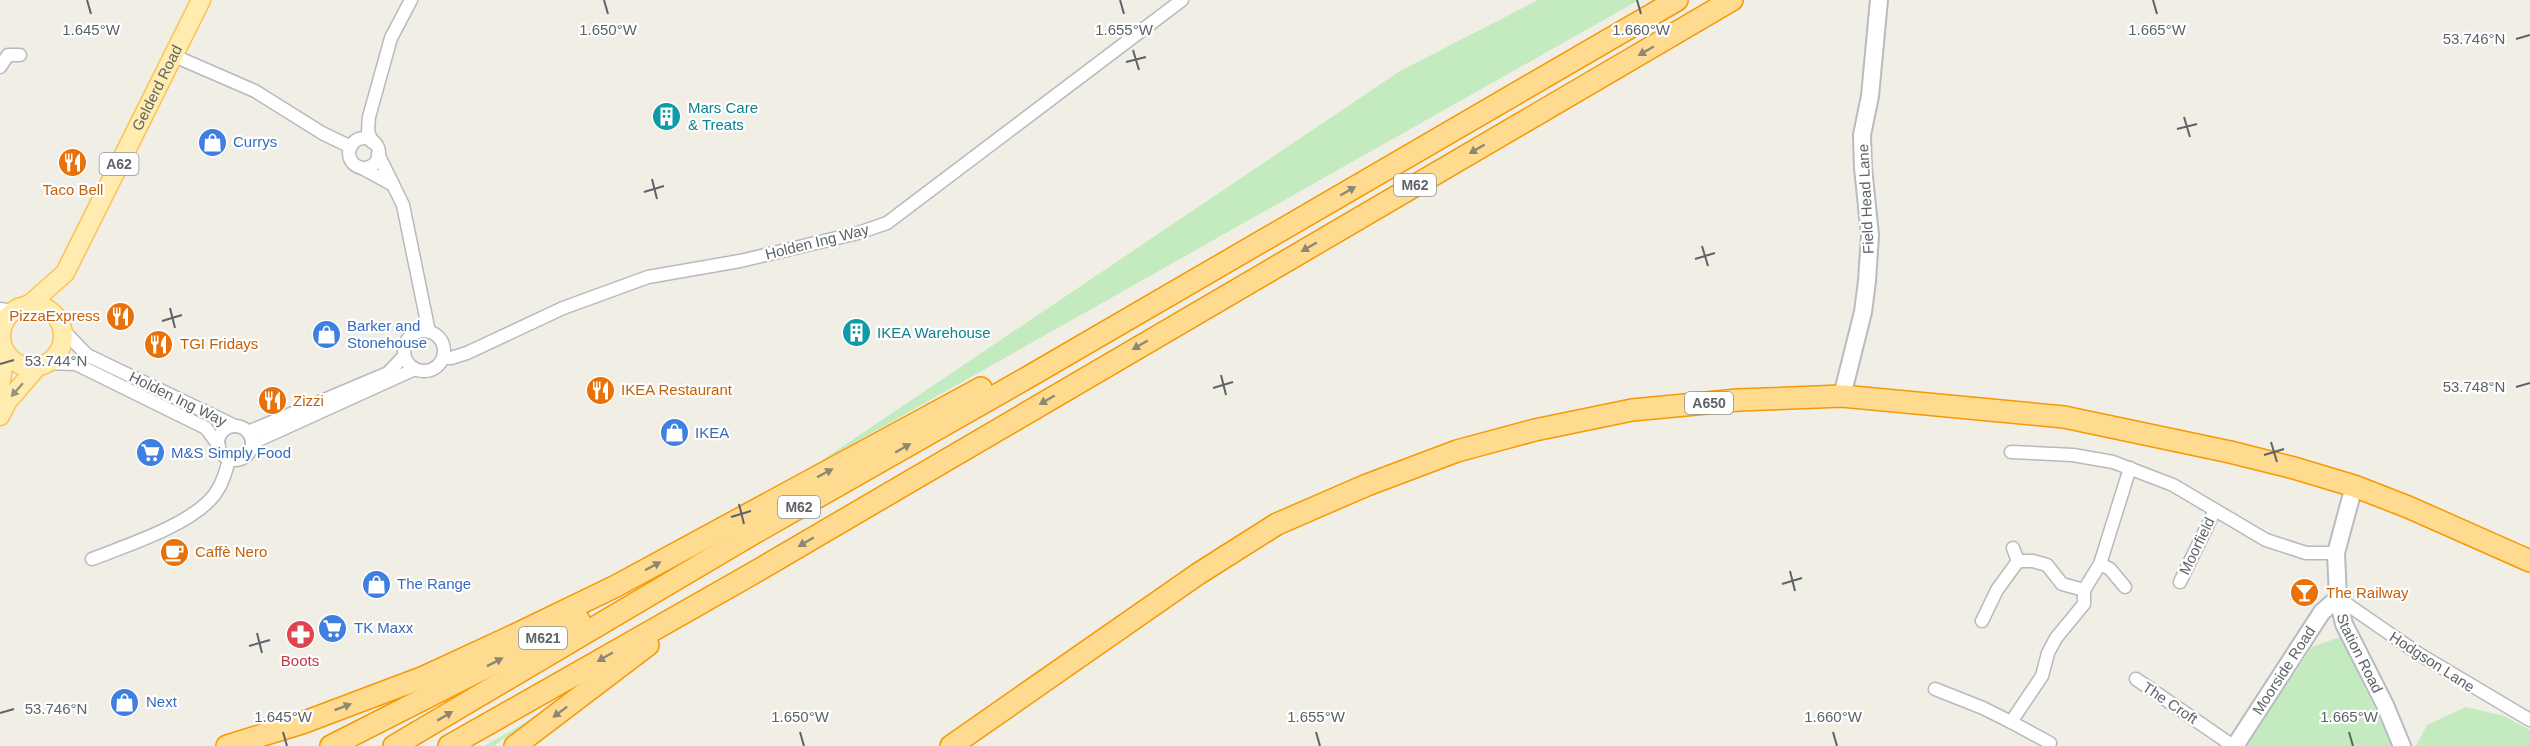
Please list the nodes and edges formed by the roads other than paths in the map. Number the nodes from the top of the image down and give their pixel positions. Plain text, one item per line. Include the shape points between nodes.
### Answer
1 (201, 0) edge
2 (411, 0) edge
3 (1182, 0) edge
4 (1677, 0) edge
5 (1732, 0) edge
6 (1879, 0) edge
7 (20, 55) dead end
8 (172, 55) junction
9 (0, 67) edge
10 (369, 117) junction
11 (322, 134) junction
12 (372, 141) junction
13 (353, 144) junction
14 (378, 154) junction
15 (351, 160) junction
16 (362, 168) junction
17 (393, 185) junction
18 (64, 273) junction
19 (1207, 274) junction
20 (422, 297) junction
21 (14, 308) edge
22 (60, 324) junction
23 (429, 332) junction
24 (415, 333) junction
25 (2, 342) edge
26 (443, 345) junction
27 (467, 353) junction
28 (404, 356) junction
29 (443, 358) junction
30 (42, 365) junction
31 (415, 369) junction
32 (120, 371) junction
33 (0, 387) edge
34 (133, 393) junction
35 (1842, 396) junction
36 (328, 398) junction
37 (352, 398) junction
38 (0, 416) edge
39 (235, 426) junction
40 (250, 438) junction
41 (219, 446) junction
42 (2011, 452) dead end
43 (229, 459) junction
44 (2130, 468) junction
45 (2354, 486) junction
46 (2215, 510) junction
47 (756, 532) junction
48 (2013, 548) dead end
49 (2336, 553) junction
50 (92, 559) dead end
51 (2018, 561) junction
52 (2530, 561) edge
53 (2100, 564) junction
54 (2180, 582) dead end
55 (2126, 586) dead end
56 (2084, 590) junction
57 (711, 597) junction
58 (2338, 598) junction
59 (1982, 621) dead end
60 (2136, 680) dead end
61 (1935, 689) dead end
62 (2530, 720) edge
63 (2011, 722) junction
64 (2050, 743) dead end
65 (227, 746) edge
66 (331, 746) edge
67 (394, 746) edge
68 (448, 746) edge
69 (515, 746) edge
70 (951, 746) edge
71 (2234, 746) edge
72 (2402, 746) edge

1 - 8 main road, Gelderd Road / A62
2 - 10 street via 391,38
3 - 27 street, Holden Ing Way via 887,223 740,261 648,277 563,308
19 -> 4 highway, M62
5 -> 57 highway, M62
6 - 35 main road, Field Head Lane via 1870,96 1862,135 1869,270
7 - 9 street via 8,55
8 - 11 street via 255,91
8 - 18 main road, Gelderd Road / A62
10 - 12 street
10 - 13 street
11 - 13 street
11 - 15 street via 334,149
12 - 13 street via 364,139
12 - 14 street
13 - 15 street
14 - 16 street via 371,166
14 - 17 street
15 - 16 street
16 - 17 street
17 - 20 street via 403,205
18 - 21 main road, Gelderd Road / A62
18 - 22 main road, Gelderd Road / A62
47 -> 19 highway, M62
65 -> 19 highway, M62 via 302,723 424,677 519,633 626,580 1100,322
20 - 23 street
20 - 24 street, Holden Ing Way
21 - 22 main road via 45,308
21 - 25 main road, Gelderd Road / A62 via 3,324
22 - 30 main road, Gelderd Road / A62 via 60,349
22 - 32 street, Holden Ing Way via 87,355
23 - 24 street
23 - 26 street
24 - 28 street, Holden Ing Way via 405,342
25 - 30 main road via 16,363
25 - 33 main road, Gelderd Road / A62
26 - 27 street
26 - 29 street
27 - 29 street, Holden Ing Way
28 - 31 street
28 - 36 street, Holden Ing Way via 388,373
29 - 31 street, Holden Ing Way via 428,371
30 - 34 street, Holden Ing Way via 76,364
30 -> 38 main road, Gelderd Road / A62 via 7,402
31 - 37 street, Holden Ing Way
32 - 34 street, Holden Ing Way via 136,384
32 - 39 street, Holden Ing Way
34 - 41 street, Holden Ing Way via 206,428
35 - 45 highway, A650 via 2064,417 2230,452
35 - 70 highway, A650 via 1632,410 1457,451 1368,485 1277,524 1198,574
36 - 37 street, Holden Ing Way
36 - 40 street, Holden Ing Way
37 - 40 street, Holden Ing Way
39 - 40 street, Holden Ing Way
39 - 41 street, Holden Ing Way via 224,430
40 - 43 street, Holden Ing Way via 251,449 245,457
41 - 43 street, Holden Ing Way
42 - 44 street via 2073,455
43 - 50 street via 216,493 202,508 179,522
44 - 46 street via 2174,485
44 - 53 street
45 - 49 main road, Station Road
45 - 52 highway, A650
46 - 49 street via 2266,540 2306,553
46 - 54 street, Moorfield
66 -> 47 highway, M621
67 -> 47 highway, M62
48 - 51 street
49 - 58 main road, Station Road
51 - 56 street via 2048,565 2062,584
51 - 59 street via 1997,590
53 - 55 street
53 - 56 street
56 - 63 street via 2084,604 2056,638 2042,676
57 -> 68 highway, M62
57 -> 69 highway
58 - 62 street, Hodgson Lane via 2428,660
58 - 71 main road, Moorside Road via 2322,612
58 - 72 main road, Station Road via 2344,624
60 - 71 street, The Croft
61 - 63 street
63 - 64 street

